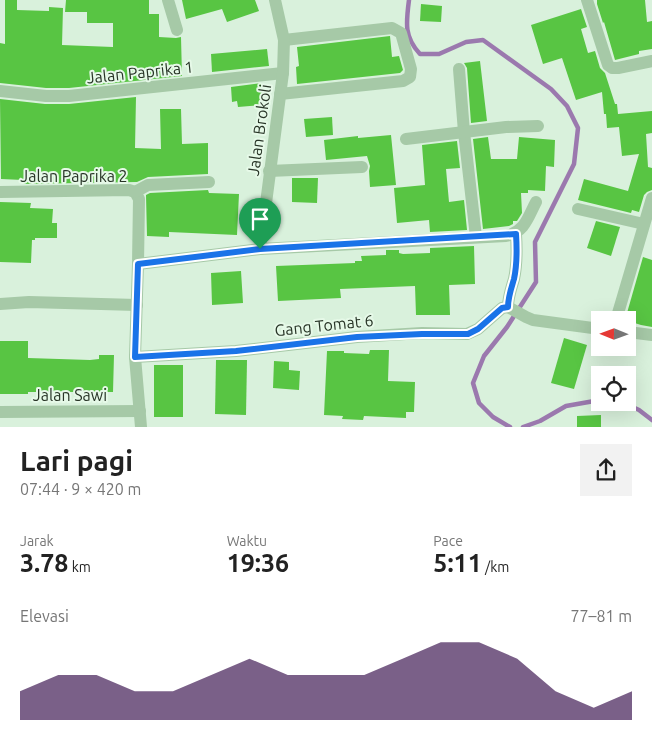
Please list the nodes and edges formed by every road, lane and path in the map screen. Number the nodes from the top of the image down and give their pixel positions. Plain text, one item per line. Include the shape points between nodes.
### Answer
1 (168, 0) edge
2 (275, 0) edge
3 (587, 0) edge
4 (177, 30) dead end
5 (284, 40) junction
6 (652, 61) edge
7 (459, 69) dead end
8 (282, 73) junction
9 (0, 91) edge
10 (280, 94) junction
11 (538, 126) dead end
12 (464, 132) junction
13 (406, 139) dead end
14 (362, 167) dead end
15 (270, 171) junction
16 (209, 182) dead end
17 (0, 192) edge
18 (135, 192) junction
19 (652, 198) edge
20 (536, 202) dead end
21 (578, 209) dead end
22 (644, 224) junction
23 (516, 234) junction
24 (476, 237) junction
25 (260, 249) junction
26 (138, 264) junction
27 (0, 304) edge
28 (137, 305) junction
29 (513, 310) junction
30 (619, 311) edge
31 (591, 328) edge
32 (636, 333) edge
33 (652, 335) edge
34 (135, 357) junction
35 (140, 411) junction
36 (0, 412) edge
37 (141, 427) edge

1 - 4 street
2 - 5 street, Jalan Brokoli
3 - 6 street via 608,65 618,68
5 - 8 street, Jalan Brokoli
5 - 10 street via 392,28 401,33 411,74 404,81
7 - 12 street
8 - 9 street, Jalan Paprika 1 via 69,96
8 - 10 street, Jalan Brokoli
10 - 15 street, Jalan Brokoli
11 - 12 street
12 - 13 street
12 - 24 street
14 - 15 street
15 - 25 street, Jalan Brokoli
16 - 18 street via 148,185
17 - 18 street, Jalan Paprika 2
18 - 26 street, Jalan Paprika 2 via 139,199
19 - 22 street
20 - 23 street
21 - 22 street
22 - 30 street
23 - 24 street
23 - 29 street via 514,280 510,290
24 - 25 street
25 - 26 street
26 - 28 street
27 - 28 street
28 - 34 street
29 - 31 street via 533,320
29 - 34 street, Gang Tomat 6 via 502,308 468,334 357,337 236,351
32 - 33 street
34 - 35 street
35 - 36 street, Jalan Sawi
35 - 37 street

